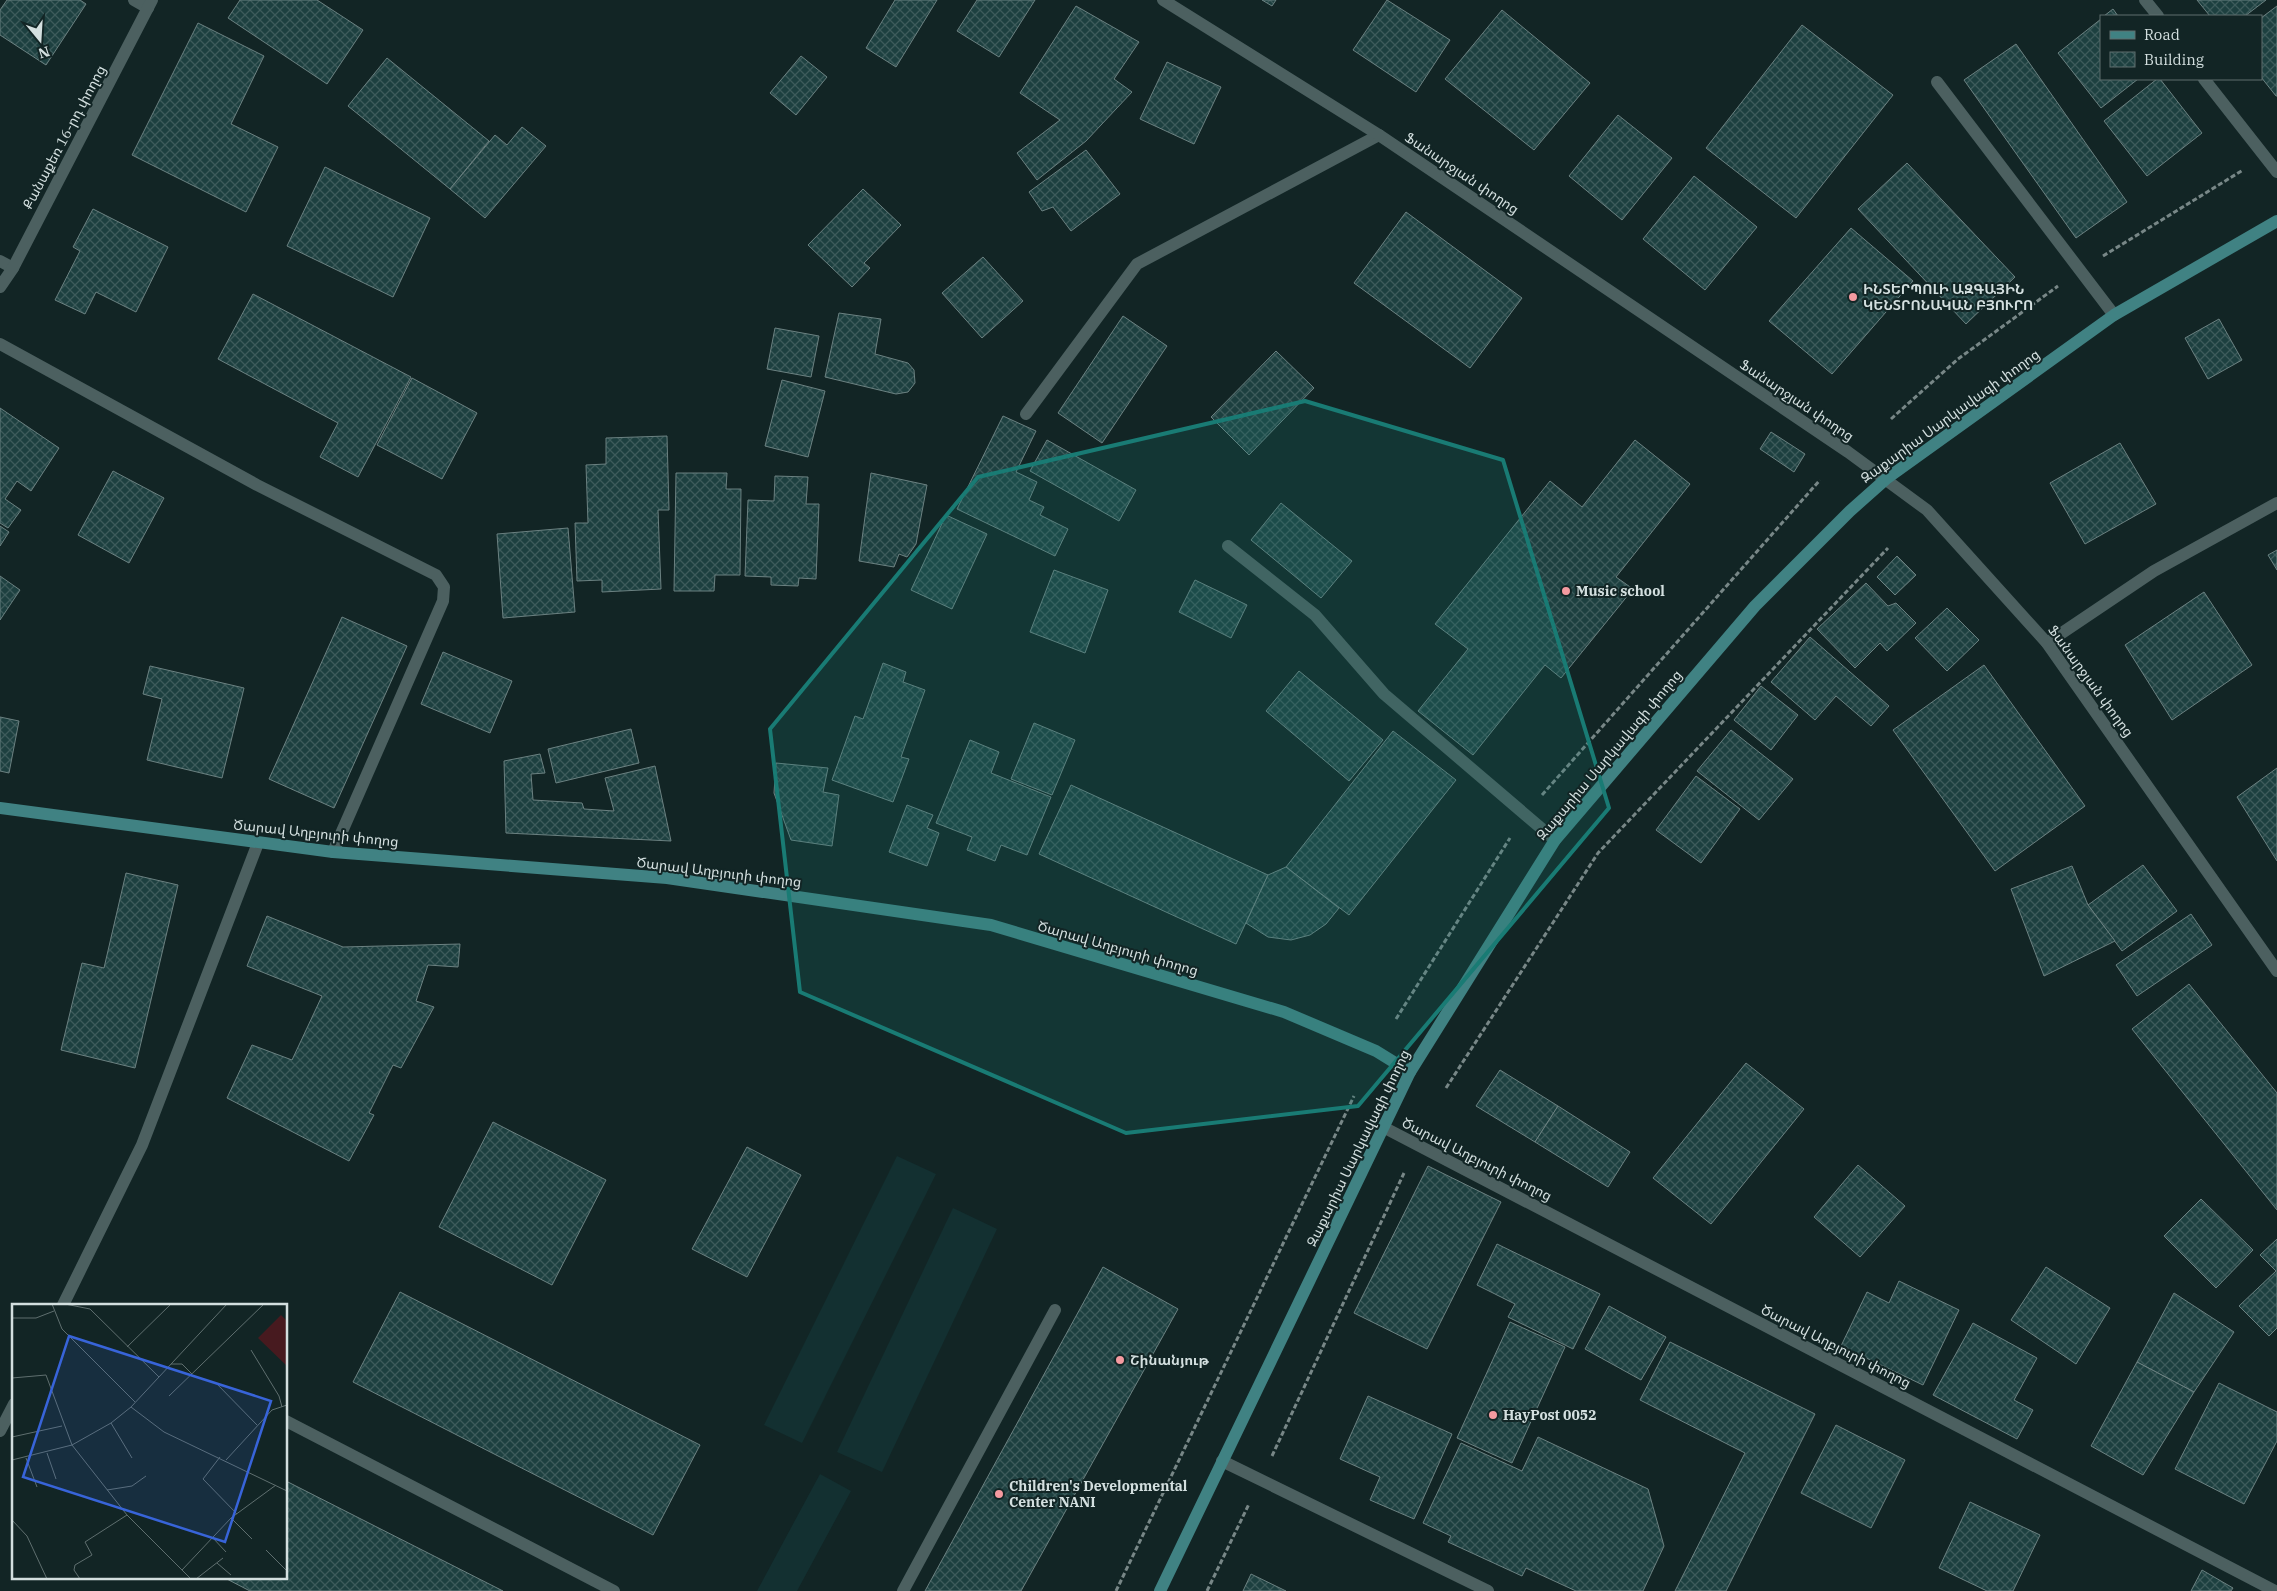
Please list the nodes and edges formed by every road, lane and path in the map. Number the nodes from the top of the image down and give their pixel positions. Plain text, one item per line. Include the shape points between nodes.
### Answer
1 (134, 0) edge
2 (1163, 0) edge
3 (2145, 0) edge
4 (150, 4) edge
5 (2157, 15) edge
6 (2205, 80) edge
7 (1937, 82) dead end
8 (1379, 135) junction
9 (2277, 172) edge
10 (2277, 221) edge
11 (0, 261) edge
12 (13, 268) junction
13 (0, 287) edge
14 (2114, 315) junction
15 (0, 344) edge
16 (1026, 414) dead end
17 (1886, 479) junction
18 (1820, 480) dead end
19 (2277, 503) edge
20 (1228, 546) dead end
21 (1888, 548) dead end
22 (2047, 643) junction
23 (0, 808) edge
24 (1525, 815) junction
25 (1555, 840) junction
26 (258, 843) junction
27 (333, 852) junction
28 (2277, 972) edge
29 (1396, 1019) dead end
30 (1410, 1072) junction
31 (1446, 1088) dead end
32 (1354, 1096) dead end
33 (1383, 1127) junction
34 (1404, 1173) dead end
35 (63, 1304) edge
36 (1055, 1310) dead end
37 (12, 1408) edge
38 (288, 1422) edge
39 (0, 1431) edge
40 (1222, 1461) junction
41 (1261, 1480) junction
42 (614, 1591) edge
43 (903, 1591) edge
44 (1116, 1591) edge
45 (1160, 1591) edge
46 (1207, 1591) edge
47 (1488, 1591) edge
48 (2276, 1591) edge

1 - 4 street
2 - 8 street, Ֆանարջյան փողոց
3 - 5 street
4 - 12 street, Քանաքեռ 16-րդ փողոց
6 - 9 street
7 - 14 street
8 - 16 street via 1137,264
8 - 17 street, Ֆանարջյան փողոց
10 - 14 main road, Զաքարիա Սարկավագի փողոց
11 - 12 street
12 - 13 street, Քանաքեռ 16-րդ փողոց
14 - 17 main road, Զաքարիա Սարկավագի փողոց
15 - 27 street via 257,485 436,575 444,587 443,602
17 - 22 street, Ֆանարջյան փողոց via 1927,510
17 - 25 main road, Զաքարիա Սարկավագի փողոց via 1755,606
18 - 24 path
19 - 22 street via 2154,571
20 - 24 street via 1315,615 1384,694
21 - 31 path via 1598,854
22 - 28 street, Ֆանարջյան փողոց
23 - 26 main road, Ծարավ Աղբյուրի փողոց
24 - 25 street
24 - 29 path
25 - 30 main road, Զաքարիա Սարկավագի փողոց
26 - 27 main road, Ծարավ Աղբյուրի փողոց
26 - 35 street via 142,1145
27 - 30 main road, Ծարավ Աղբյուրի փողոց via 667,878 991,926 1284,1012 1376,1051
30 - 33 main road, Զաքարիա Սարկավագի փողոց
32 - 44 path
33 - 40 main road, Զաքարիա Սարկավագի փողոց
33 - 48 street, Ծարավ Աղբյուրի փողոց
34 - 41 path
36 - 43 street
37 - 39 street
38 - 42 street
40 - 41 street
40 - 45 main road, Զաքարիա Սարկավագի փողոց
41 - 46 path
41 - 47 street

